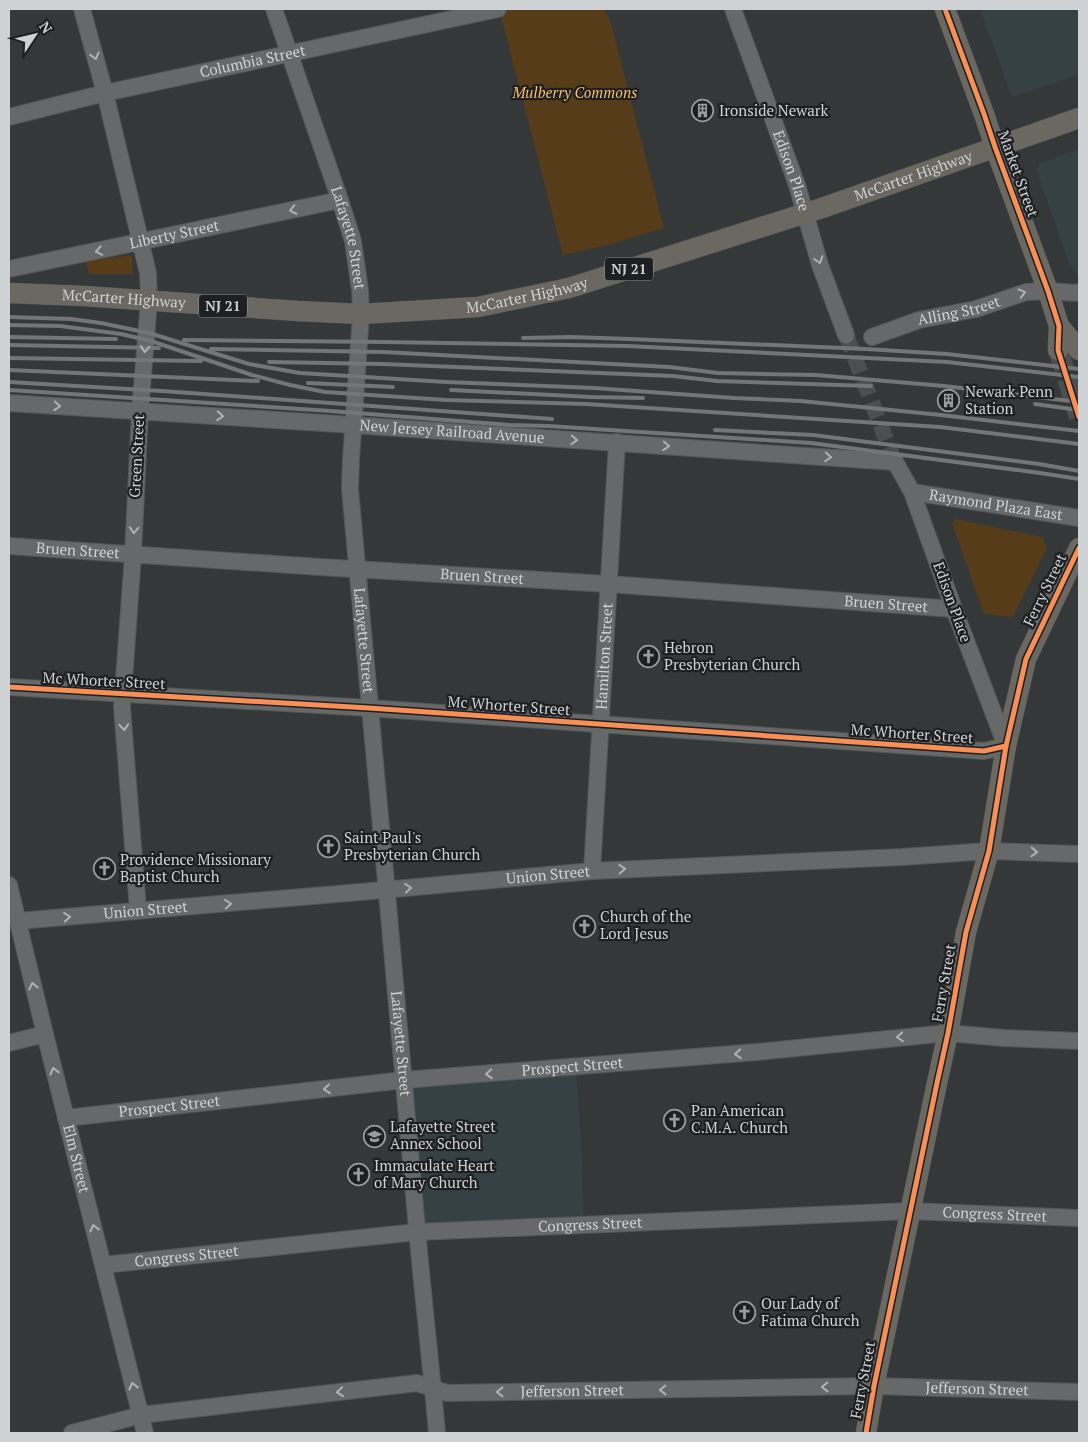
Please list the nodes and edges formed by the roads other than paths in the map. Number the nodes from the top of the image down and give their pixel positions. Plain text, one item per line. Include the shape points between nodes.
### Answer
1 (82, 9) edge
2 (274, 9) edge
3 (498, 9) edge
4 (733, 9) edge
5 (945, 9) edge
6 (290, 54) junction
7 (105, 93) junction
8 (9, 117) edge
9 (1079, 118) edge
10 (995, 147) junction
11 (340, 200) junction
12 (805, 213) junction
13 (141, 242) junction
14 (9, 269) edge
15 (1048, 290) junction
16 (1079, 292) edge
17 (9, 293) edge
18 (149, 301) junction
19 (361, 314) junction
20 (1059, 326) junction
21 (846, 336) tunnel mouth
22 (872, 337) dead end
23 (1058, 350) tunnel mouth
24 (1079, 350) tunnel mouth
25 (9, 403) edge
26 (140, 411) junction
27 (354, 425) junction
28 (617, 442) junction
29 (894, 461) joint
30 (912, 492) junction
31 (1079, 518) edge
32 (9, 546) edge
33 (1079, 548) edge
34 (133, 554) junction
35 (357, 569) junction
36 (608, 584) junction
37 (954, 609) junction
38 (9, 687) edge
39 (124, 695) junction
40 (369, 708) junction
41 (601, 725) junction
42 (1006, 746) junction
43 (989, 851) junction
44 (1079, 854) edge
45 (592, 871) junction
46 (9, 885) edge
47 (387, 890) junction
48 (138, 910) junction
49 (18, 921) junction
50 (948, 1032) junction
51 (45, 1034) junction
52 (1079, 1042) edge
53 (9, 1043) edge
54 (404, 1080) junction
55 (66, 1118) junction
56 (911, 1212) junction
57 (1079, 1218) edge
58 (417, 1232) junction
59 (103, 1265) junction
60 (874, 1386) junction
61 (433, 1390) junction
62 (1079, 1392) edge
63 (141, 1415) junction
64 (72, 1433) edge
65 (145, 1433) edge
66 (436, 1433) edge
67 (866, 1433) edge

1 -> 7 street, Green Street
2 - 6 street, Lafayette Street
3 - 6 street, Columbia Street
4 - 12 street, Edison Place
5 - 10 main road, Market Street
6 - 7 street, Columbia Street
6 - 11 street, Lafayette Street
7 - 8 street, Columbia Street
7 - 13 street, Green Street
9 - 10 main road, McCarter Highway / NJ 21
10 - 12 main road, McCarter Highway / NJ 21
10 - 15 main road, Market Street
11 -> 13 street, Liberty Street
11 - 19 street, Lafayette Street via 353,241
12 - 19 main road, McCarter Highway / NJ 21 via 562,290 478,307
12 -> 21 street, Edison Place
13 -> 14 street, Liberty Street
13 - 18 street, Green Street via 148,273
15 - 16 street, Alling Street
15 - 20 main road, Market Street
22 -> 15 street, Alling Street via 919,320 976,309 1019,293
17 - 18 main road, McCarter Highway / NJ 21
18 - 19 main road, McCarter Highway / NJ 21
18 -> 26 street, Green Street
19 - 27 street, Lafayette Street
20 - 23 main road, Market Street
20 - 24 main road, Market Street
25 -> 26 street, New Jersey Railroad Avenue
26 -> 27 street, New Jersey Railroad Avenue
26 -> 34 street, Green Street
27 -> 28 street, New Jersey Railroad Avenue
27 - 35 street, Lafayette Street via 350,489
28 -> 29 street, New Jersey Railroad Avenue
28 - 36 street, Hamilton Street
29 - 30 street, Edison Place
30 - 31 street, Raymond Plaza East
30 - 37 street, Edison Place
32 - 34 street, Bruen Street
33 - 42 main road, Ferry Street via 1026,659
34 - 35 street, Bruen Street
34 - 39 street, Green Street
35 - 36 street, Bruen Street
35 - 40 street, Lafayette Street
36 - 37 street, Bruen Street
36 - 41 street, Hamilton Street
37 - 42 street, Edison Place
38 - 39 street, Mc Whorter Street
39 - 40 street, Mc Whorter Street
39 -> 48 street, Green Street via 122,707
40 - 41 street, Mc Whorter Street
40 - 47 street, Lafayette Street
41 - 42 street, Mc Whorter Street via 984,751
41 - 45 street, Hamilton Street
42 - 43 main road, Ferry Street
43 -> 44 street, Union Street
45 -> 43 street, Union Street
43 - 50 main road, Ferry Street via 966,932
47 -> 45 street, Union Street
46 - 49 street, Elm Street
48 -> 47 street, Union Street
47 - 54 street, Lafayette Street
49 -> 48 street, Union Street
51 -> 49 street, Elm Street
50 - 52 street, Prospect Street
50 -> 54 street, Prospect Street via 757,1052
50 - 56 main road, Ferry Street
51 - 53 street
55 -> 51 street, Elm Street
54 -> 55 street, Prospect Street
54 - 58 street, Lafayette Street
59 -> 55 street, Elm Street
56 - 57 street, Congress Street
56 - 58 street, Congress Street
56 - 60 main road, Ferry Street
58 - 59 street, Congress Street
58 - 61 street, Lafayette Street
63 -> 59 street, Elm Street
60 -> 61 street, Jefferson Street via 446,1393
60 - 62 street, Jefferson Street
60 - 67 main road, Ferry Street
61 -> 63 street, Jefferson Street via 417,1384
61 - 66 street, Lafayette Street
63 - 64 street, Jefferson Street
63 - 65 street, Elm Street

